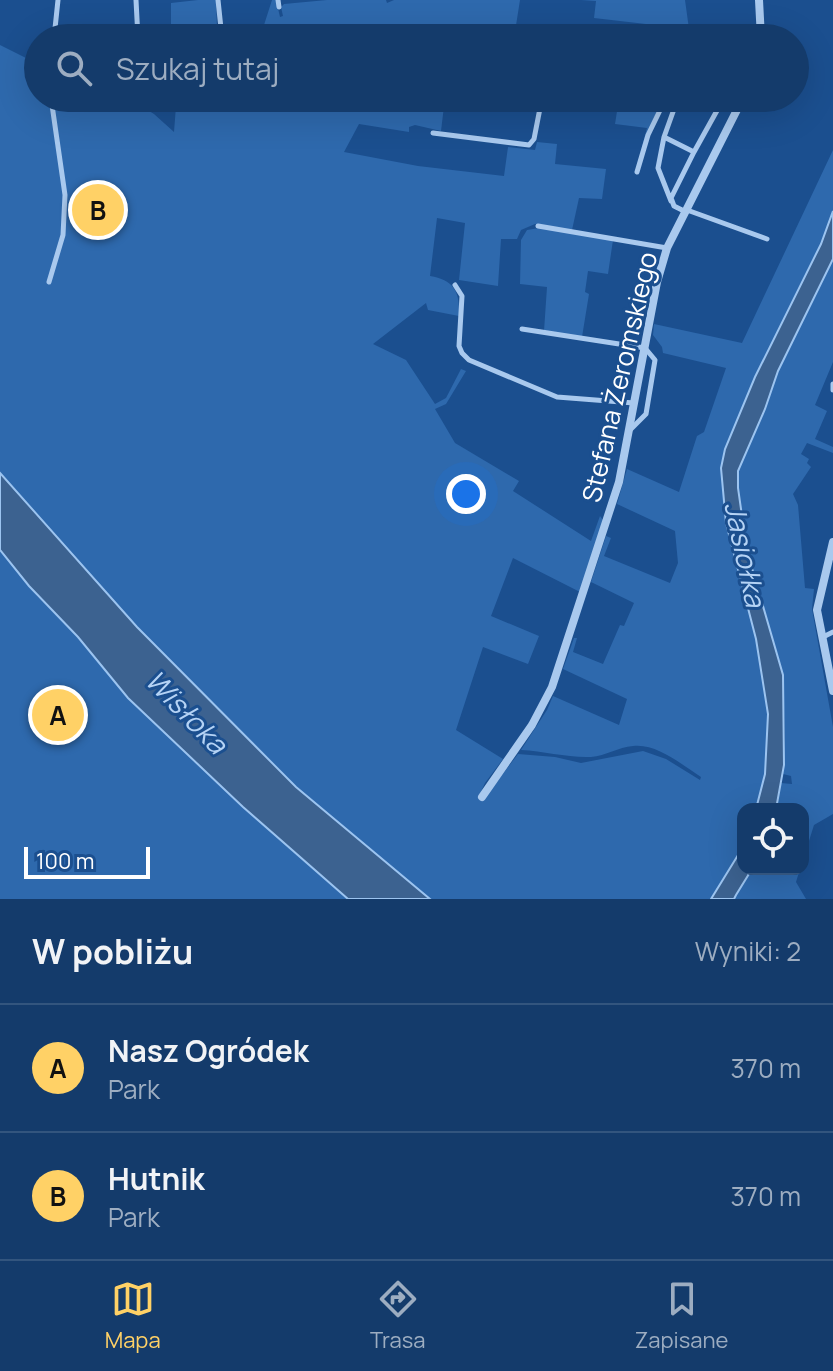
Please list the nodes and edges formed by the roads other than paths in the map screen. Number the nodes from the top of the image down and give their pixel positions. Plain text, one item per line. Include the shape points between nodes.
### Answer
1 (58, 0) edge
2 (136, 0) edge
3 (218, 0) edge
4 (759, 0) edge
5 (55, 24) edge
6 (137, 24) edge
7 (221, 24) edge
8 (760, 24) edge
9 (53, 112) edge
10 (539, 112) edge
11 (659, 112) edge
12 (673, 112) edge
13 (716, 112) edge
14 (736, 112) edge
15 (433, 133) dead end
16 (664, 137) junction
17 (694, 152) junction
18 (637, 172) dead end
19 (671, 201) junction
20 (686, 211) junction
21 (538, 226) dead end
22 (767, 239) dead end
23 (667, 248) junction
24 (49, 282) dead end
25 (455, 285) dead end
26 (522, 329) dead end
27 (645, 348) junction
28 (833, 384) edge
29 (833, 390) edge
30 (635, 403) junction
31 (631, 429) junction
32 (833, 542) edge
33 (833, 632) edge
34 (823, 637) junction
35 (833, 691) edge
36 (482, 797) dead end

1 - 5 lane
2 - 6 lane
3 - 7 lane
4 - 8 street
9 - 24 lane via 65,204 63,235
10 - 15 lane via 529,145
11 - 18 lane
12 - 16 lane
13 - 17 lane
14 - 20 street, Stefana Żeromskiego
16 - 17 lane
16 - 19 lane via 658,171
17 - 19 lane
19 - 20 lane
20 - 22 lane
20 - 23 street, Stefana Żeromskiego
21 - 23 lane
23 - 27 street, Stefana Żeromskiego
25 - 30 lane via 462,296 459,346 469,360 557,397
26 - 27 lane
27 - 30 street, Stefana Żeromskiego
27 - 31 lane via 655,360 646,414
28 - 29 lane
30 - 31 street, Stefana Żeromskiego
31 - 36 street, Stefana Żeromskiego via 617,489 552,687
32 - 34 street via 818,602
33 - 34 lane
34 - 35 street

